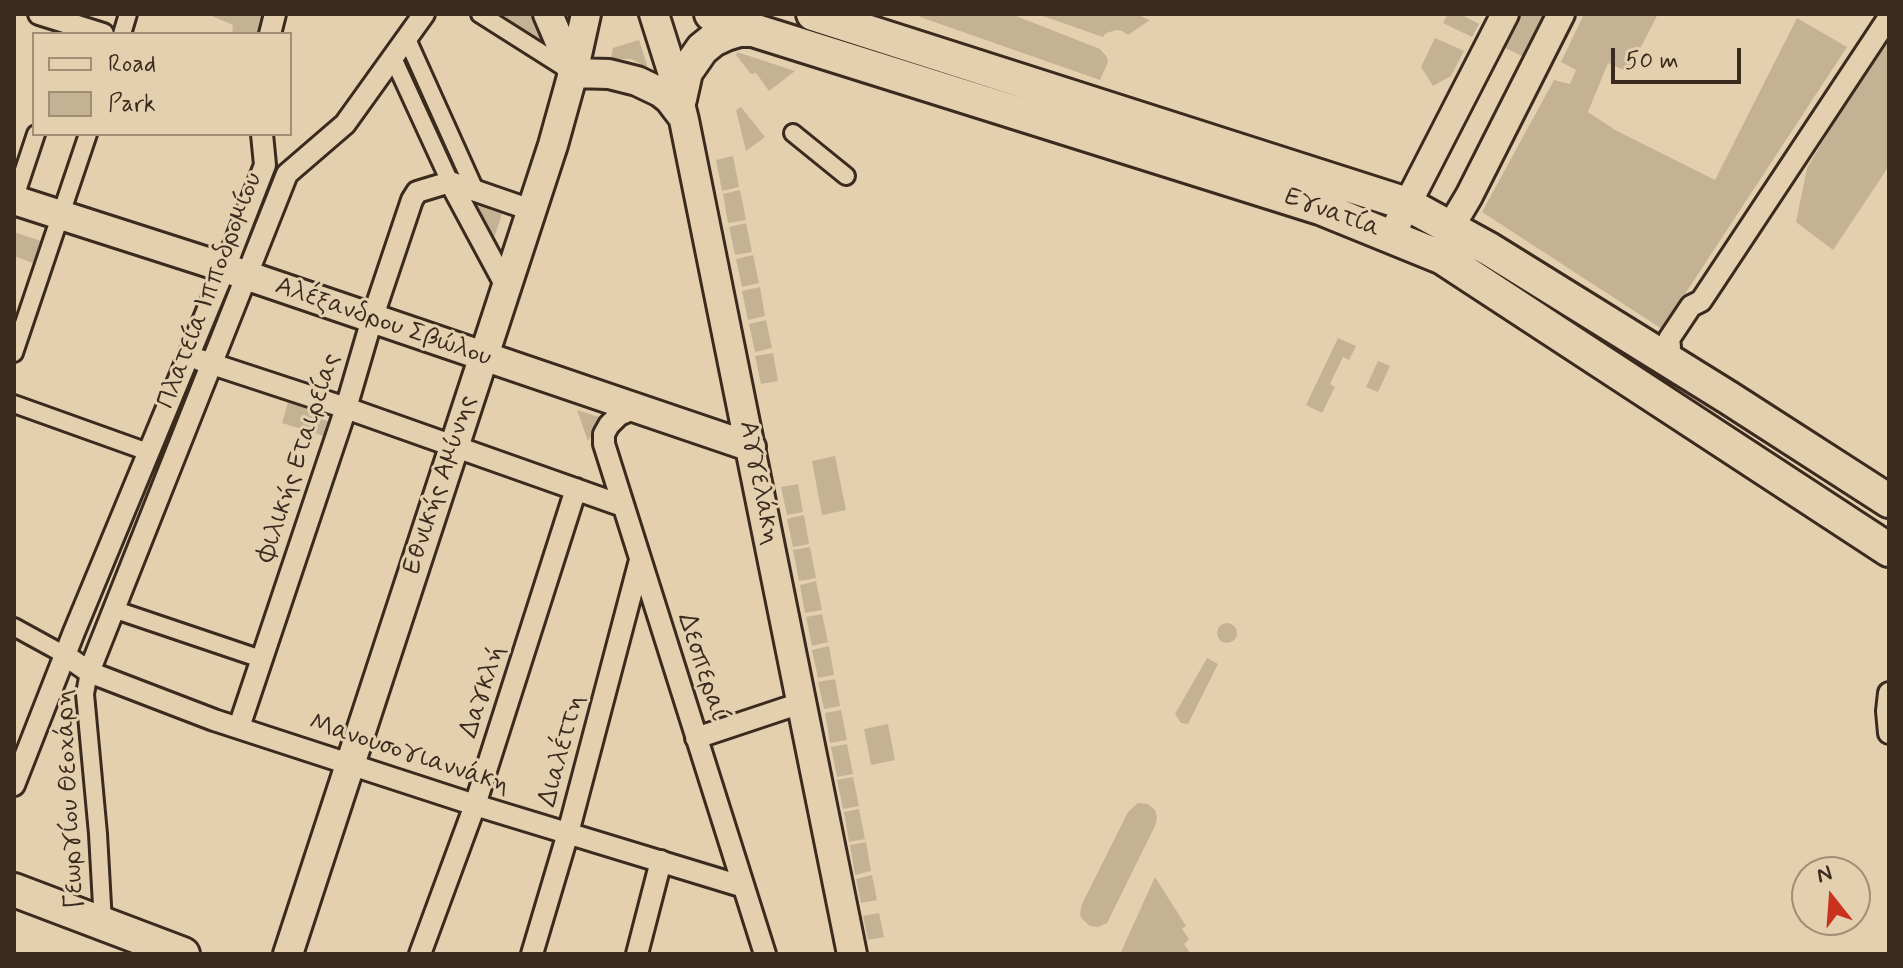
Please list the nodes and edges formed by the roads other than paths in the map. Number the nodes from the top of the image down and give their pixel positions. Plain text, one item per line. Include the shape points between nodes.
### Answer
1 (39, 14) edge
2 (424, 14) edge
3 (480, 14) edge
4 (548, 14) edge
5 (586, 14) edge
6 (654, 14) edge
7 (711, 14) edge
8 (813, 14) edge
9 (1505, 14) edge
10 (1561, 14) edge
11 (1889, 17) edge
12 (73, 24) edge
13 (753, 30) junction
14 (97, 32) edge
15 (407, 39) junction
16 (393, 58) junction
17 (573, 73) junction
18 (682, 109) junction
19 (793, 133) dead end
20 (35, 136) edge
21 (87, 136) edge
22 (262, 136) edge
23 (265, 165) junction
24 (287, 174) junction
25 (846, 176) dead end
26 (450, 182) junction
27 (475, 190) junction
28 (14, 200) edge
29 (1407, 204) junction
30 (531, 210) junction
31 (60, 215) junction
32 (1391, 236) junction
33 (1447, 243) junction
34 (236, 272) junction
35 (506, 286) junction
36 (372, 319) junction
37 (1666, 352) junction
38 (14, 353) edge
39 (188, 356) junction
40 (483, 357) junction
41 (211, 364) junction
42 (14, 404) edge
43 (346, 408) junction
44 (635, 408) junction
45 (454, 446) junction
46 (751, 447) junction
47 (148, 452) junction
48 (576, 489) junction
49 (1889, 501) edge
50 (623, 506) junction
51 (1889, 550) edge
52 (640, 560) junction
53 (113, 609) junction
54 (14, 627) edge
55 (65, 655) junction
56 (261, 659) junction
57 (89, 672) junction
58 (1889, 693) edge
59 (801, 703) junction
60 (239, 727) junction
61 (1889, 733) edge
62 (696, 738) junction
63 (350, 764) junction
64 (14, 785) edge
65 (475, 805) junction
66 (568, 833) junction
67 (661, 861) junction
68 (744, 887) junction
69 (14, 890) edge
70 (103, 923) junction
71 (168, 951) edge
72 (288, 954) edge
73 (420, 954) edge
74 (532, 954) edge
75 (637, 954) edge
76 (765, 954) edge
77 (852, 954) edge

1 - 12 street
2 - 15 street
3 - 17 street
4 - 17 main road
5 - 17 main road, Εθνικής Αμύνης
6 - 18 main road, Αγγελάκη
7 - 13 main road, Εγνατία
8 - 29 main road, Εγνατία
9 - 29 street
10 - 33 street
11 - 37 street via 1701,301 1691,306 1669,339
12 - 14 street
13 - 18 main road via 726,34 702,49 686,72
13 - 32 main road, Εγνατία via 1320,208
15 - 16 street
15 - 27 street
16 - 24 street via 345,124
16 - 26 street
17 - 18 main road via 637,81
17 - 30 main road, Εθνικής Αμύνης
18 - 46 main road, Αγγελάκη
19 - 25 street
20 - 28 street
21 - 31 street
22 - 23 street
23 - 24 street, Πλατεία Ιπποδρομίου
23 - 34 street, Πλατεία Ιπποδρομίου
24 - 34 street, Πλατεία Ιπποδρομίου
26 - 27 street
26 - 35 street
26 - 36 street, Φιλικής Εταιρείας via 414,196
27 - 30 street
28 - 31 main road, Αλέξανδρου Σβώλου
29 - 32 street
29 - 33 main road, Εγνατία
30 - 35 main road, Εθνικής Αμύνης
31 - 34 main road, Αλέξανδρου Σβώλου
31 - 38 street
32 - 33 main road, Εγνατία
33 - 37 main road, Εγνατία via 1489,249
33 - 51 main road, Εγνατία
34 - 36 main road, Αλέξανδρου Σβώλου
34 - 39 street, Πλατεία Ιπποδρομίου
34 - 41 street, Πλατεία Ιπποδρομίου
35 - 40 main road, Εθνικής Αμύνης
36 - 40 main road, Αλέξανδρου Σβώλου
36 - 43 street, Φιλικής Εταιρείας
37 - 49 main road, Εγνατία
39 - 41 street
39 - 47 street, Πλατεία Ιπποδρομίου
40 - 44 main road, Αλέξανδρου Σβώλου
40 - 45 main road, Εθνικής Αμύνης
41 - 43 street
41 - 53 street, Πλατεία Ιπποδρομίου
42 - 47 street
43 - 45 street
43 - 56 street, Φιλικής Εταιρείας
44 - 46 main road, Αλέξανδρου Σβώλου
44 - 50 street, Δεσπεραί via 613,421 604,437
45 - 48 street
45 - 63 main road, Εθνικής Αμύνης
46 - 59 main road, Αγγελάκη
47 - 55 street, Πλατεία Ιπποδρομίου
48 - 50 street
48 - 65 street, Δαγκλή
50 - 52 street, Δεσπεραί
52 - 62 street, Δεσπεραί
52 - 66 street, Διαλέττη
53 - 56 street
53 - 57 street, Πλατεία Ιπποδρομίου
54 - 55 street
55 - 57 street, Μανουσογιαννάκη
55 - 64 street, Πλατεία Ιπποδρομίου
56 - 60 street, Φιλικής Εταιρείας
57 - 60 street, Μανουσογιαννάκη
57 - 70 street, Γεωργίου Θεοχάρη via 85,694
58 - 61 street
59 - 62 street
59 - 77 main road, Αγγελάκη
60 - 63 street, Μανουσογιαννάκη
62 - 68 street, Δεσπεραί
63 - 65 street, Μανουσογιαννάκη
63 - 72 main road, Εθνικής Αμύνης
65 - 66 street, Μανουσογιαννάκη
65 - 73 street, Δαγκλή
66 - 67 street, Μανουσογιαννάκη
66 - 74 street, Διαλέττη
67 - 68 street, Μανουσογιαννάκη
67 - 75 street
68 - 76 street, Δεσπεραί
69 - 70 main road
70 - 71 main road

